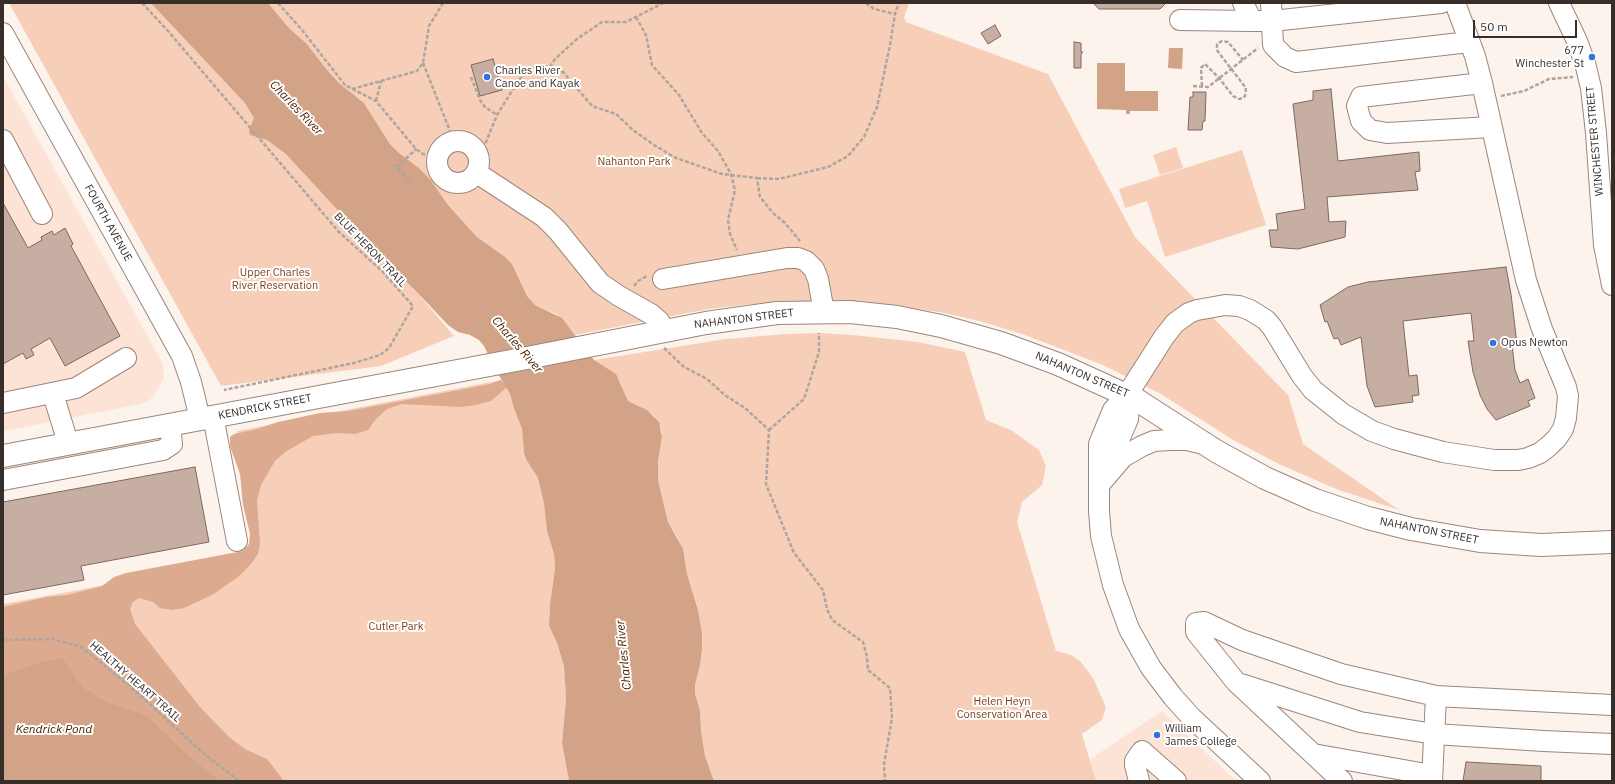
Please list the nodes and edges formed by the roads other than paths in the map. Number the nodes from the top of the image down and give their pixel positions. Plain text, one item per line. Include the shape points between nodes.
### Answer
1 (1242, 3) edge
2 (1441, 3) edge
3 (1455, 3) edge
4 (1559, 3) edge
5 (1180, 20) dead end
6 (1252, 21) junction
7 (1272, 21) edge
8 (3, 33) edge
9 (1469, 42) junction
10 (1484, 91) junction
11 (1491, 127) junction
12 (3, 140) edge
13 (477, 173) junction
14 (42, 214) dead end
15 (663, 279) road end
16 (1612, 285) edge
17 (824, 312) junction
18 (659, 332) junction
19 (126, 358) dead end
20 (527, 358) joint
21 (53, 394) junction
22 (1127, 395) junction
23 (3, 403) edge
24 (206, 418) junction
25 (170, 424) junction
26 (66, 444) junction
27 (1205, 444) junction
28 (3, 456) edge
29 (3, 480) edge
30 (1099, 484) junction
31 (237, 541) dead end
32 (1612, 542) edge
33 (1236, 682) junction
34 (1436, 696) junction
35 (1612, 705) edge
36 (1434, 734) junction
37 (1612, 744) edge
38 (1313, 754) junction
39 (1432, 778) edge
40 (1139, 781) edge
41 (1176, 781) edge
42 (1260, 781) edge
43 (1342, 781) edge

1 - 6 street
2 - 7 street
3 - 9 street
4 - 16 street, WINCHESTER STREET via 1577,41 1588,76 1595,125 1604,245
5 - 6 street
6 - 7 street
7 - 9 street via 1273,44 1284,57 1296,62
8 - 24 street, FOURTH AVENUE via 182,356
9 - 10 street
10 - 11 street
10 - 11 street via 1361,97 1357,106 1361,121 1370,130 1387,133
11 - 22 street via 1528,286 1568,396 1563,429 1550,446 1528,458 1494,460 1443,452 1372,431 1338,411 1313,390 1266,320 1250,310 1232,305 1204,308 1189,313 1175,323
12 - 14 street
13 - 13 street via 477,152 467,143 454,141 444,147 438,157 439,170 454,183 467,182
13 - 18 street via 544,217 600,283 659,321
15 - 17 street via 787,258 803,259 811,264 817,274
17 - 18 main road, NAHANTON STREET via 755,315
17 - 22 main road, NAHANTON STREET via 897,317 963,332 1046,359
18 - 20 main road, NAHANTON STREET
19 - 21 street via 76,388
20 - 24 main road, KENDRICK STREET
21 - 23 street
21 - 26 street
22 - 27 main road, NAHANTON STREET via 1158,412
22 - 30 street via 1128,419
24 - 25 main road, KENDRICK STREET
24 - 31 street, FOURTH AVENUE
25 - 26 main road, KENDRICK STREET
25 - 29 street via 172,444 163,450
26 - 28 main road, KENDRICK STREET
27 - 30 street via 1179,440 1148,443 1123,457
27 - 32 main road, NAHANTON STREET via 1296,492 1350,513 1395,526 1502,543 1551,545
30 - 42 street via 1100,523 1106,560 1119,603 1134,639 1151,668 1182,707
33 - 34 street via 1196,632 1196,623 1204,622 1242,640 1341,674
33 - 36 street via 1360,722
33 - 38 street
34 - 35 street
34 - 36 street
36 - 37 street
36 - 39 street
38 - 39 street
38 - 43 street
40 - 41 street via 1135,765 1142,751

